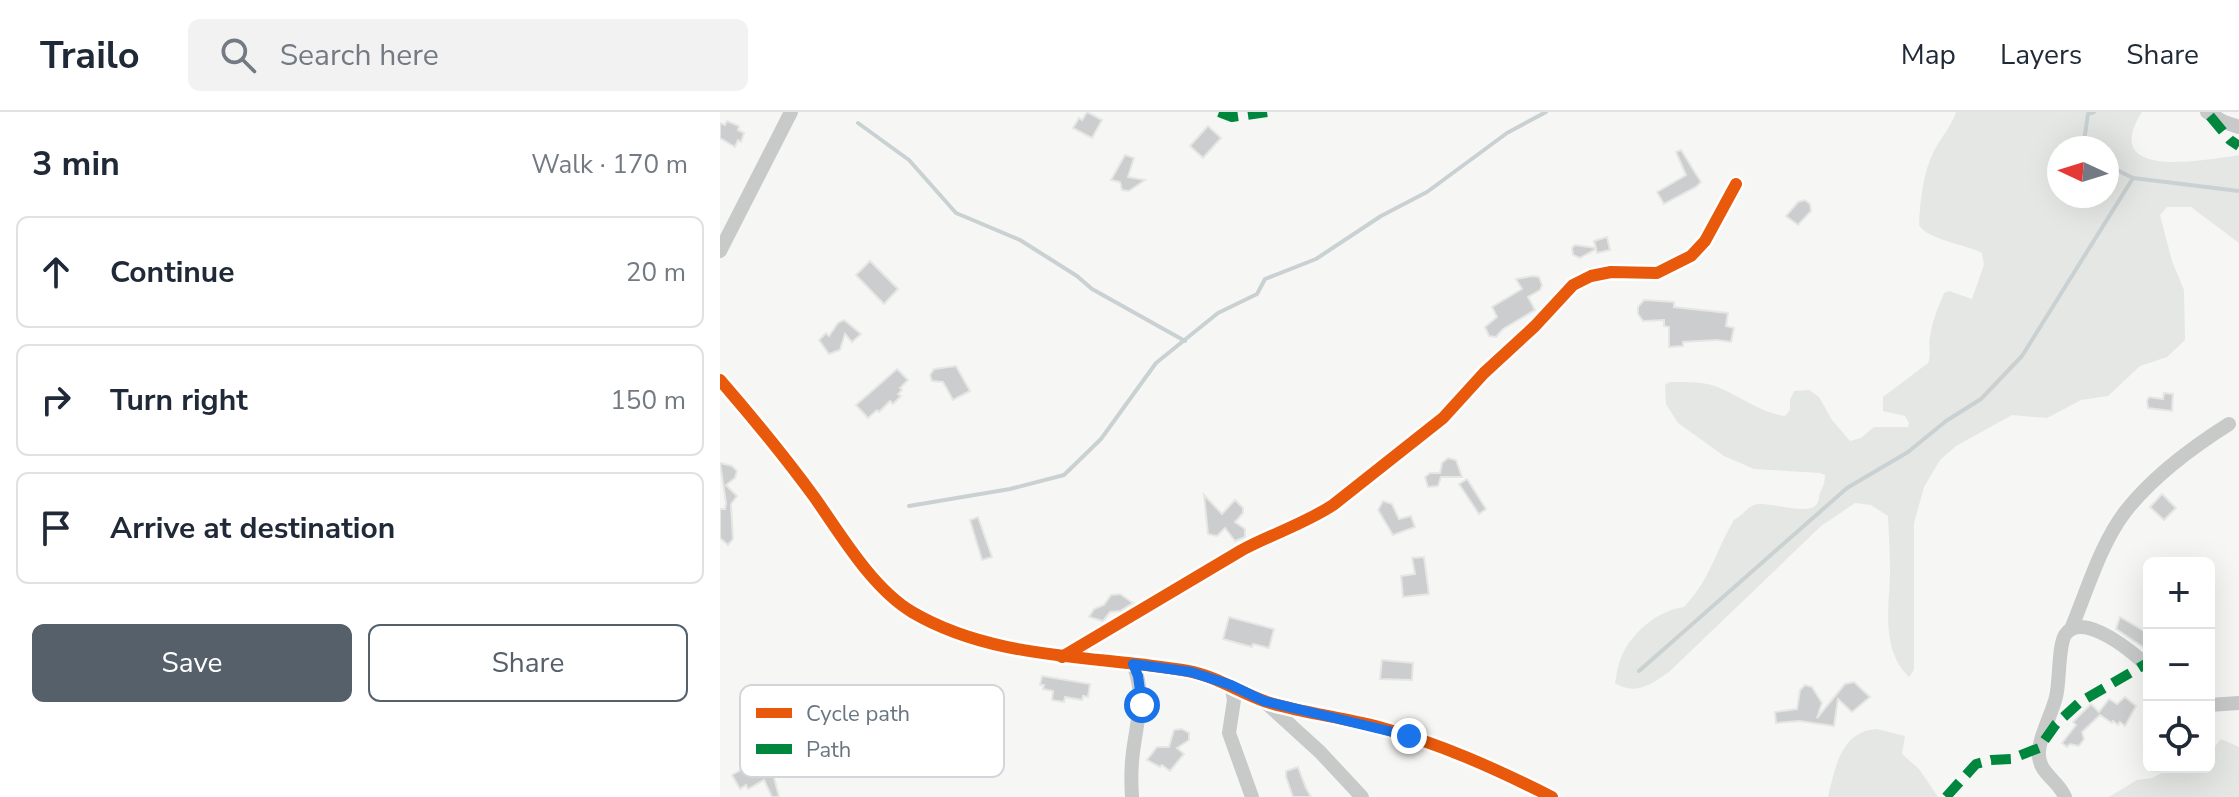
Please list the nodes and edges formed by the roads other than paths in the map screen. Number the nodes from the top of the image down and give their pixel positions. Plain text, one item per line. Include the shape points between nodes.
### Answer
1 (791, 112) edge
2 (2207, 112) edge
3 (2239, 127) edge
4 (1736, 184) dead end
5 (720, 251) edge
6 (720, 380) edge
7 (2229, 424) dead end
8 (2071, 629) junction
9 (1062, 657) junction
10 (2143, 663) edge
11 (1133, 664) junction
12 (1231, 685) junction
13 (1264, 701) junction
14 (2239, 703) edge
15 (2215, 705) edge
16 (1132, 797) edge
17 (1252, 797) edge
18 (1362, 797) edge
19 (1552, 797) edge
20 (2065, 797) edge

1 - 5 street
2 - 3 street
4 - 9 street via 1691,256 1657,273 1611,272 1573,285 1443,418 1333,505 1242,550
6 - 9 street via 761,426 865,566 910,611 980,639
7 - 8 street via 2182,456 2125,512
8 - 10 street via 2104,634
8 - 20 street via 2063,641 2060,680 2038,758
9 - 11 street
11 - 12 street via 1191,672
11 - 16 street via 1142,705
12 - 13 street
12 - 17 street via 1229,733
13 - 18 street
13 - 19 street via 1449,748
14 - 15 street

